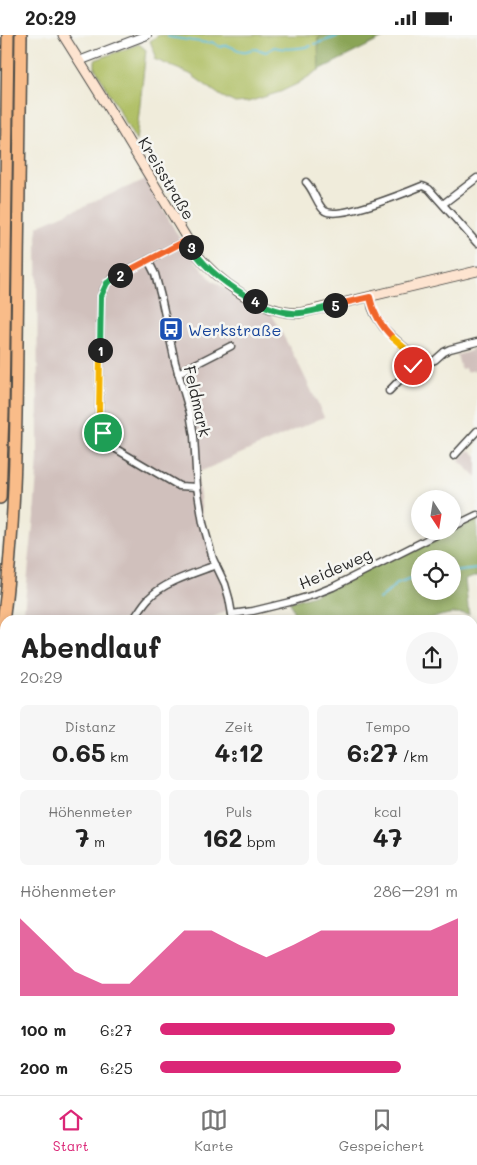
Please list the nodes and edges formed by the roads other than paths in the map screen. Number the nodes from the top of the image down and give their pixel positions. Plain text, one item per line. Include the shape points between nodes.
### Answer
1 (8, 35) edge
2 (21, 35) edge
3 (63, 35) edge
4 (147, 35) edge
5 (79, 61) junction
6 (477, 177) edge
7 (306, 182) dead end
8 (443, 204) junction
9 (187, 240) junction
10 (477, 243) edge
11 (148, 261) junction
12 (477, 271) edge
13 (370, 297) junction
14 (477, 342) edge
15 (231, 346) dead end
16 (419, 360) junction
17 (178, 373) junction
18 (389, 391) dead end
19 (477, 431) edge
20 (454, 456) dead end
21 (197, 487) junction
22 (0, 499) edge
23 (477, 515) edge
24 (461, 523) edge
25 (426, 540) edge
26 (216, 565) junction
27 (3, 615) edge
28 (137, 615) edge
29 (232, 615) edge
30 (240, 615) edge

1 - 22 highway
2 - 27 highway via 14,483
3 - 5 main road, Kreisstraße
4 - 5 street
5 - 9 main road, Kreisstraße
6 - 8 street
7 - 8 street via 322,209 331,213 364,207 422,186
8 - 10 street
9 - 11 street
9 - 13 main road, Kreisstraße via 202,261 238,291 286,313 300,313
11 - 17 street, Feldmark via 155,274
11 - 21 street via 113,278 101,296 100,421 103,433 116,449 179,486
12 - 13 main road, Kreisstraße
13 - 16 street via 375,315 384,327
14 - 16 street via 450,349 436,360
15 - 17 street
16 - 18 street
17 - 21 street, Feldmark via 193,425
19 - 20 street
21 - 26 street, Feldmark via 202,523
23 - 24 street
25 - 30 street, Heideweg via 333,587
26 - 28 street via 155,593
26 - 29 street, Feldmark

